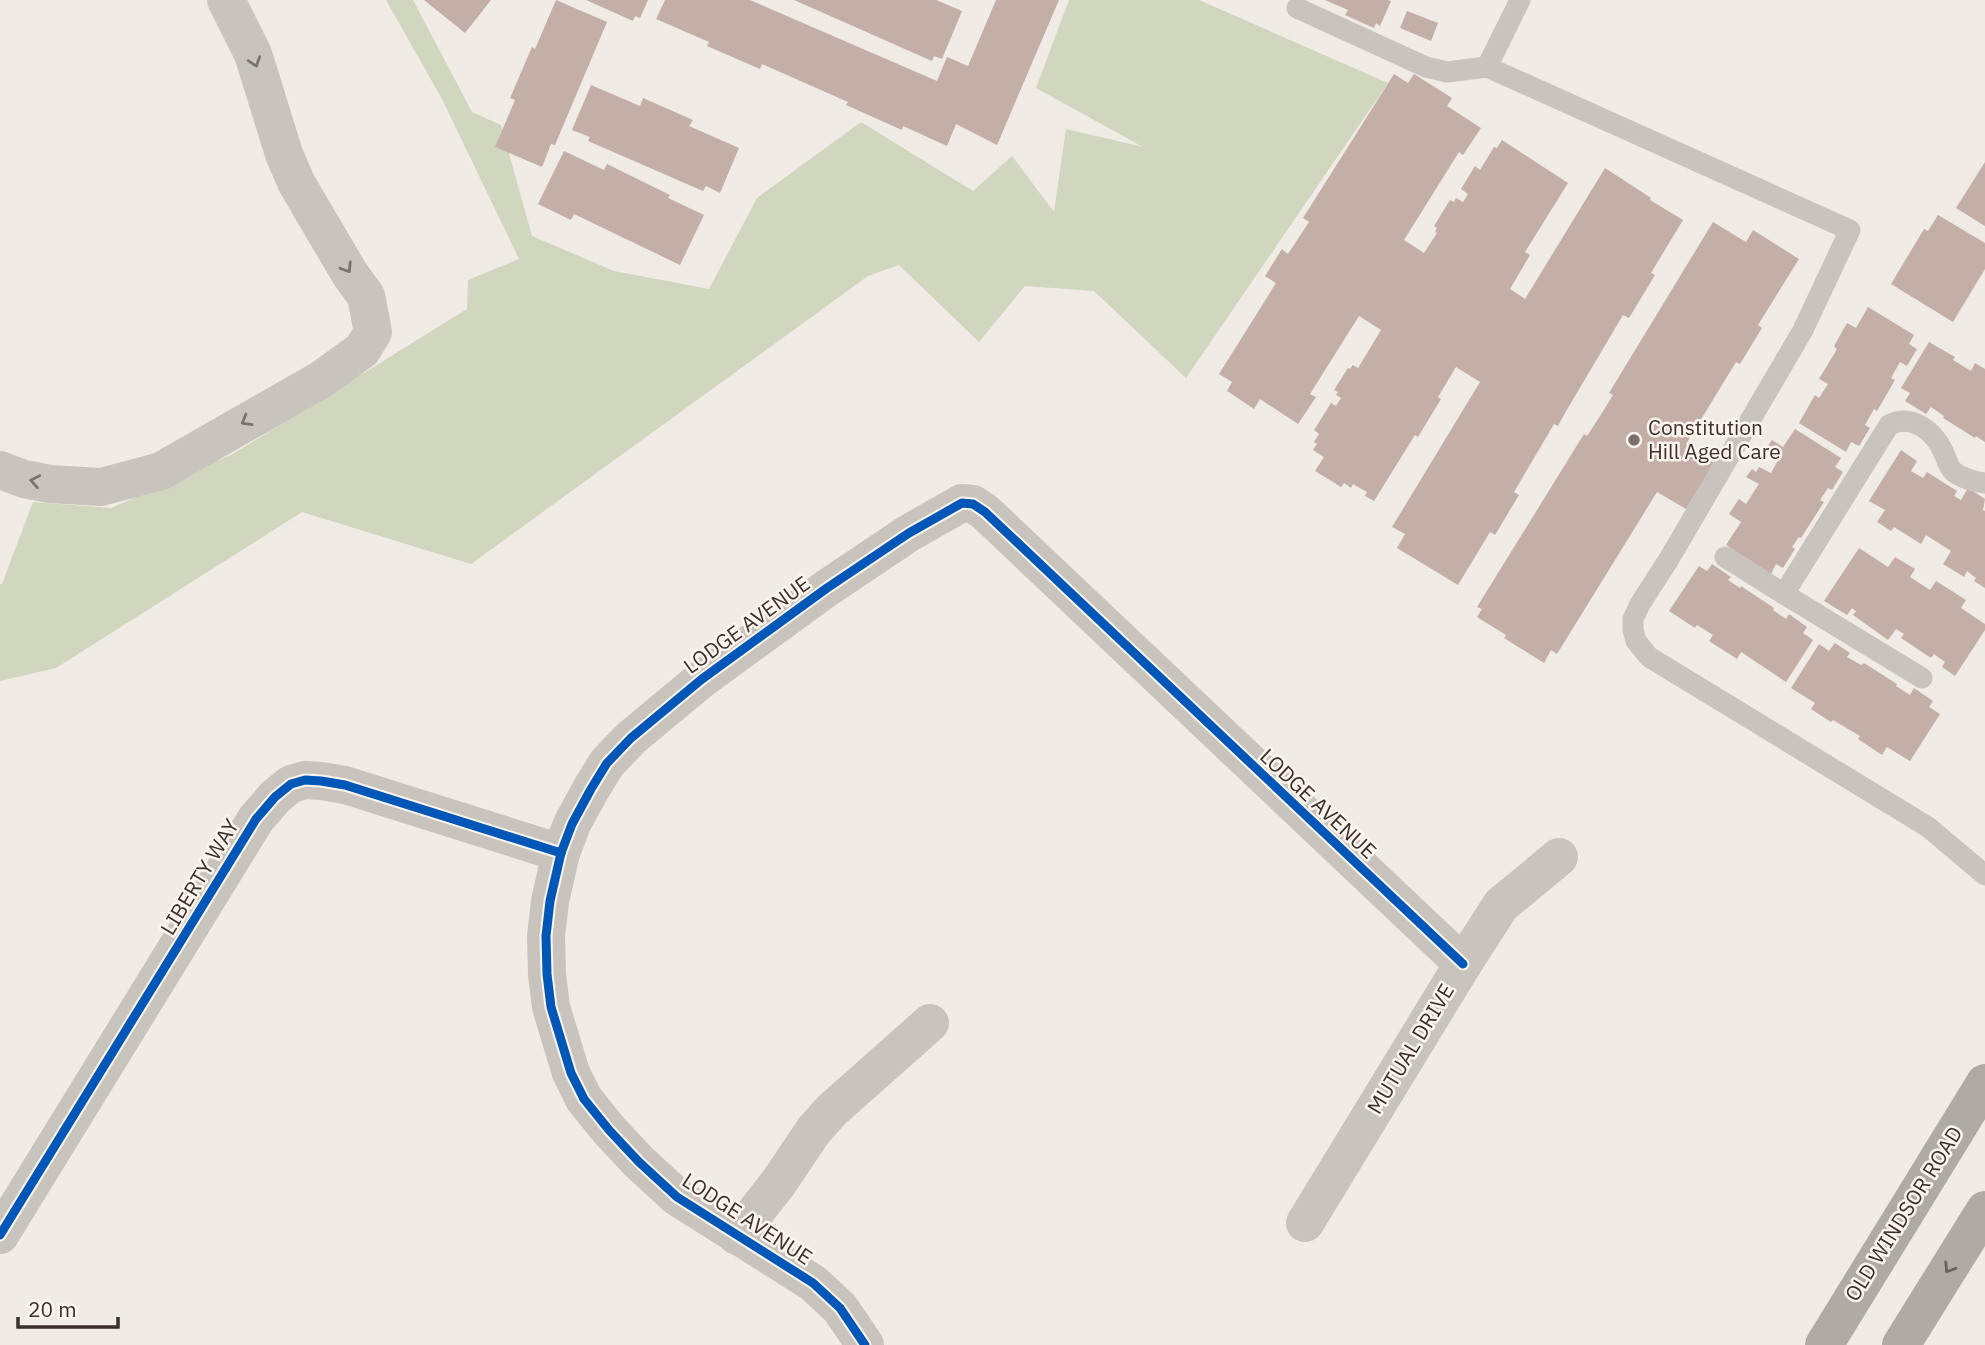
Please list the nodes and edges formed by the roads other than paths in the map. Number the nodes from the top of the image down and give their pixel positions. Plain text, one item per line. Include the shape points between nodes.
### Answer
1 (226, 0) edge
2 (1520, 0) edge
3 (1297, 8) dead end
4 (1487, 67) junction
5 (0, 470) edge
6 (1985, 483) edge
7 (1725, 557) dead end
8 (1784, 594) junction
9 (1922, 678) dead end
10 (561, 853) junction
11 (1559, 857) dead end
12 (1985, 875) edge
13 (1462, 964) junction
14 (930, 1023) dead end
15 (1985, 1083) edge
16 (1985, 1210) edge
17 (1305, 1223) dead end
18 (0, 1235) edge
19 (737, 1236) junction
20 (865, 1345) edge
21 (1824, 1345) edge
22 (1901, 1345) edge

1 -> 5 street via 253,54 296,182 366,296 373,332 362,350 322,379 161,471 101,487 75,487 37,482
2 - 4 lane
3 - 4 lane via 1426,67 1447,72
4 - 12 lane via 1850,230 1803,330 1640,604 1633,619 1636,641 1649,657 1928,827
6 - 8 lane via 1953,471 1935,437 1924,428 1896,421 1889,425
7 - 8 lane
8 - 9 lane
10 - 13 street, LODGE AVENUE via 607,763 661,711 827,587 933,518 962,503 973,504
10 - 18 street, LIBERTY WAY via 345,786 304,780 291,784 256,819
10 - 19 street, LODGE AVENUE via 550,901 547,974 551,1007 571,1073 584,1098 639,1162 677,1197
11 - 13 street, MUTUAL DRIVE via 1501,905
13 - 17 street, MUTUAL DRIVE
14 - 19 street via 831,1110
15 - 21 highway, OLD WINDSOR ROAD
16 -> 22 highway
19 - 20 street, LODGE AVENUE via 813,1283 840,1308

